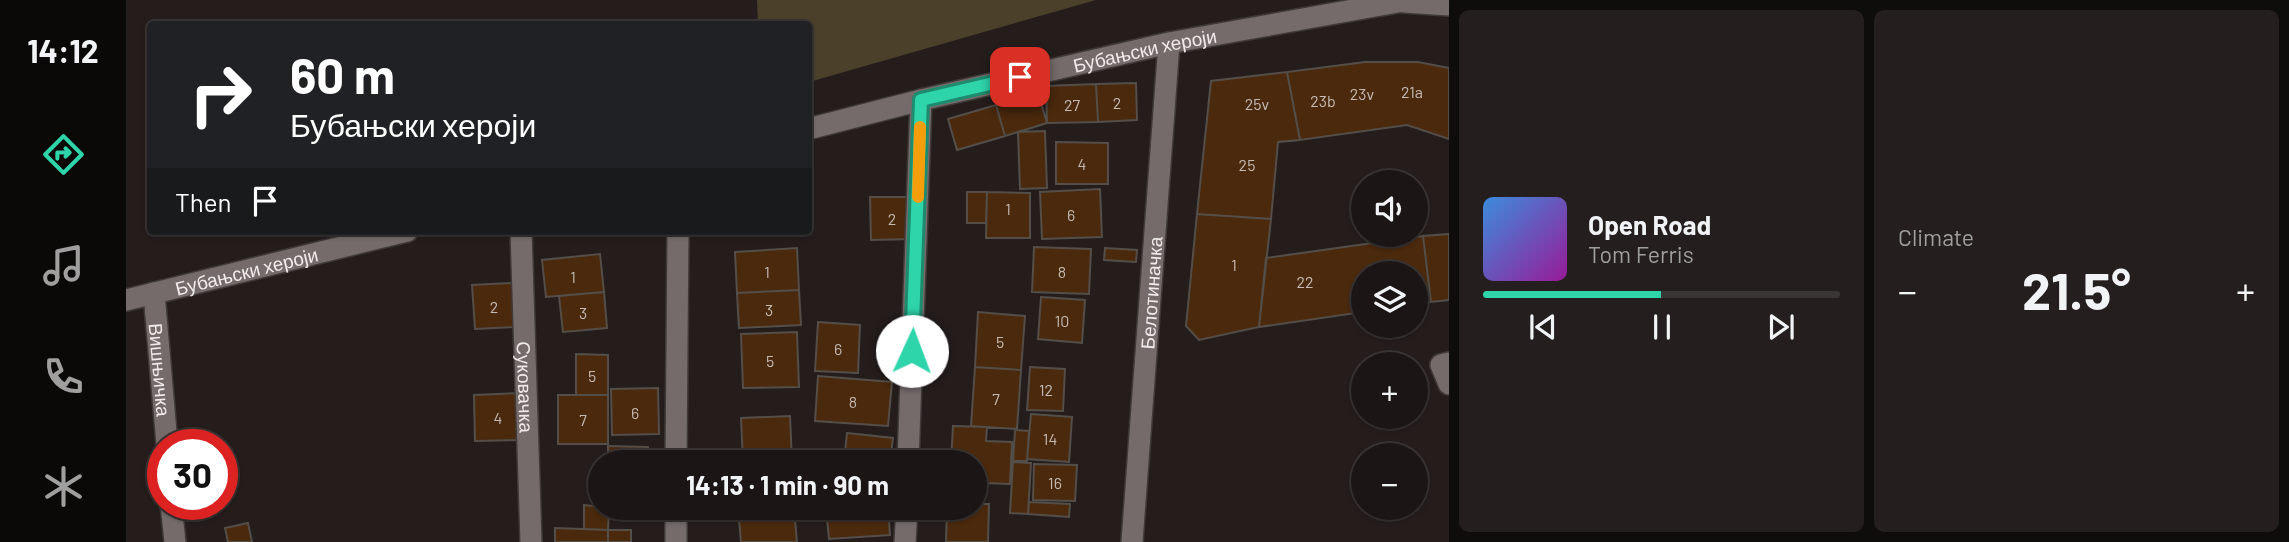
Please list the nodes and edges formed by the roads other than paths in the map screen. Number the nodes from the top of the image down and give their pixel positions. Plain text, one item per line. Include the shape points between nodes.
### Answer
1 (1406, 1) edge
2 (1449, 5) edge
3 (1169, 43) junction
4 (921, 100) junction
5 (812, 128) edge
6 (391, 235) edge
7 (521, 235) edge
8 (678, 235) edge
9 (154, 293) junction
10 (126, 300) edge
11 (166, 429) edge
12 (676, 450) edge
13 (908, 450) edge
14 (173, 520) edge
15 (676, 520) edge
16 (906, 520) edge
17 (175, 542) edge
18 (531, 542) edge
19 (676, 542) edge
20 (905, 542) edge
21 (1132, 542) edge

1 - 2 street, Бубањски хероји
1 - 3 street, Бубањски хероји
3 - 4 street, Бубањски хероји
3 - 21 street, Белотиначка
4 - 5 street, Бубањски хероји
4 - 13 street
6 - 9 street, Бубањски хероји
7 - 18 street, Суковачка
8 - 12 street
9 - 10 street, Бубањски хероји
9 - 11 street, Вишњичка
14 - 17 street
15 - 19 street
16 - 20 street

